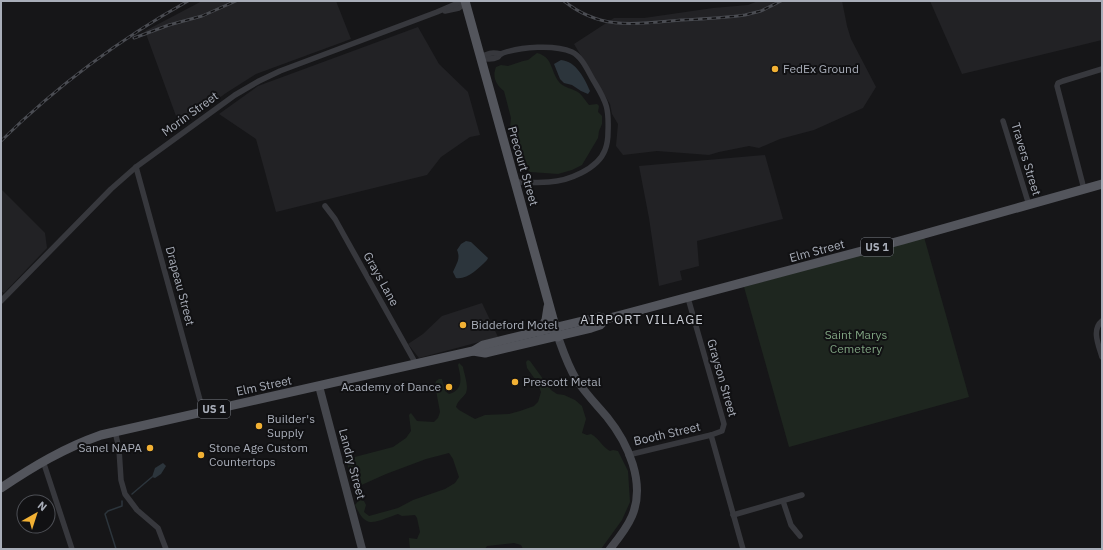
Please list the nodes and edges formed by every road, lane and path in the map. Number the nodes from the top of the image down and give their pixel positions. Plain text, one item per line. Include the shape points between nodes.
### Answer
1 (465, 2) edge
2 (480, 58) junction
3 (1102, 69) edge
4 (1003, 121) dead end
5 (136, 167) junction
6 (515, 182) junction
7 (1102, 184) edge
8 (1084, 189) junction
9 (1029, 204) junction
10 (325, 206) dead end
11 (688, 298) junction
12 (1, 301) edge
13 (548, 304) junction
14 (1102, 321) edge
15 (539, 332) junction
16 (557, 333) junction
17 (473, 351) junction
18 (1102, 357) edge
19 (416, 364) junction
20 (319, 386) junction
21 (203, 411) junction
22 (115, 431) junction
23 (711, 435) junction
24 (628, 455) junction
25 (43, 461) junction
26 (2, 485) edge
27 (802, 495) dead end
28 (783, 501) junction
29 (733, 515) junction
30 (800, 536) dead end
31 (72, 549) edge
32 (166, 549) edge
33 (362, 549) edge
34 (610, 549) edge
35 (743, 549) edge

1 - 2 main road, Precourt Street
1 - 5 street, Morin Street via 259,81 229,99
2 - 6 main road, Precourt Street
2 - 6 street via 495,52 501,54 539,48 562,49 574,53 607,107 607,142 598,161 575,175 558,181
3 - 8 street via 1063,81 1057,86
4 - 9 street, Travers Street
5 - 12 street, Morin Street
5 - 21 street, Drapeau Street
6 - 13 main road, Precourt Street
7 - 8 main road, Elm Street / US 1
8 - 9 main road, Elm Street / US 1
9 - 11 main road, Elm Street / US 1
10 - 19 street, Grays Lane via 340,227
11 - 16 main road, Elm Street / US 1 via 606,319 599,317
11 - 23 street, Grayson Street via 724,424 722,431
13 - 15 main road via 546,320
13 - 16 main road, Precourt Street
14 - 18 street via 1096,334
15 - 16 main road, Elm Street / US 1
15 - 17 main road, Elm Street / US 1 via 483,345
16 - 17 main road, Elm Street / US 1 via 485,353
16 - 24 street via 576,379 612,424
17 - 19 main road, Elm Street / US 1
19 - 20 main road, Elm Street / US 1
20 - 21 main road, Elm Street / US 1
20 - 33 street, Landry Street
21 - 22 main road, Elm Street / US 1
22 - 25 main road, Elm Street / US 1 via 78,443
22 - 32 street via 125,494 137,510 158,528
23 - 24 street, Booth Street
23 - 29 street
24 - 34 street via 638,489 636,505 630,522
25 - 26 main road, Elm Street / US 1
25 - 31 street
27 - 28 street
28 - 29 street
28 - 30 street via 791,525
29 - 35 street

